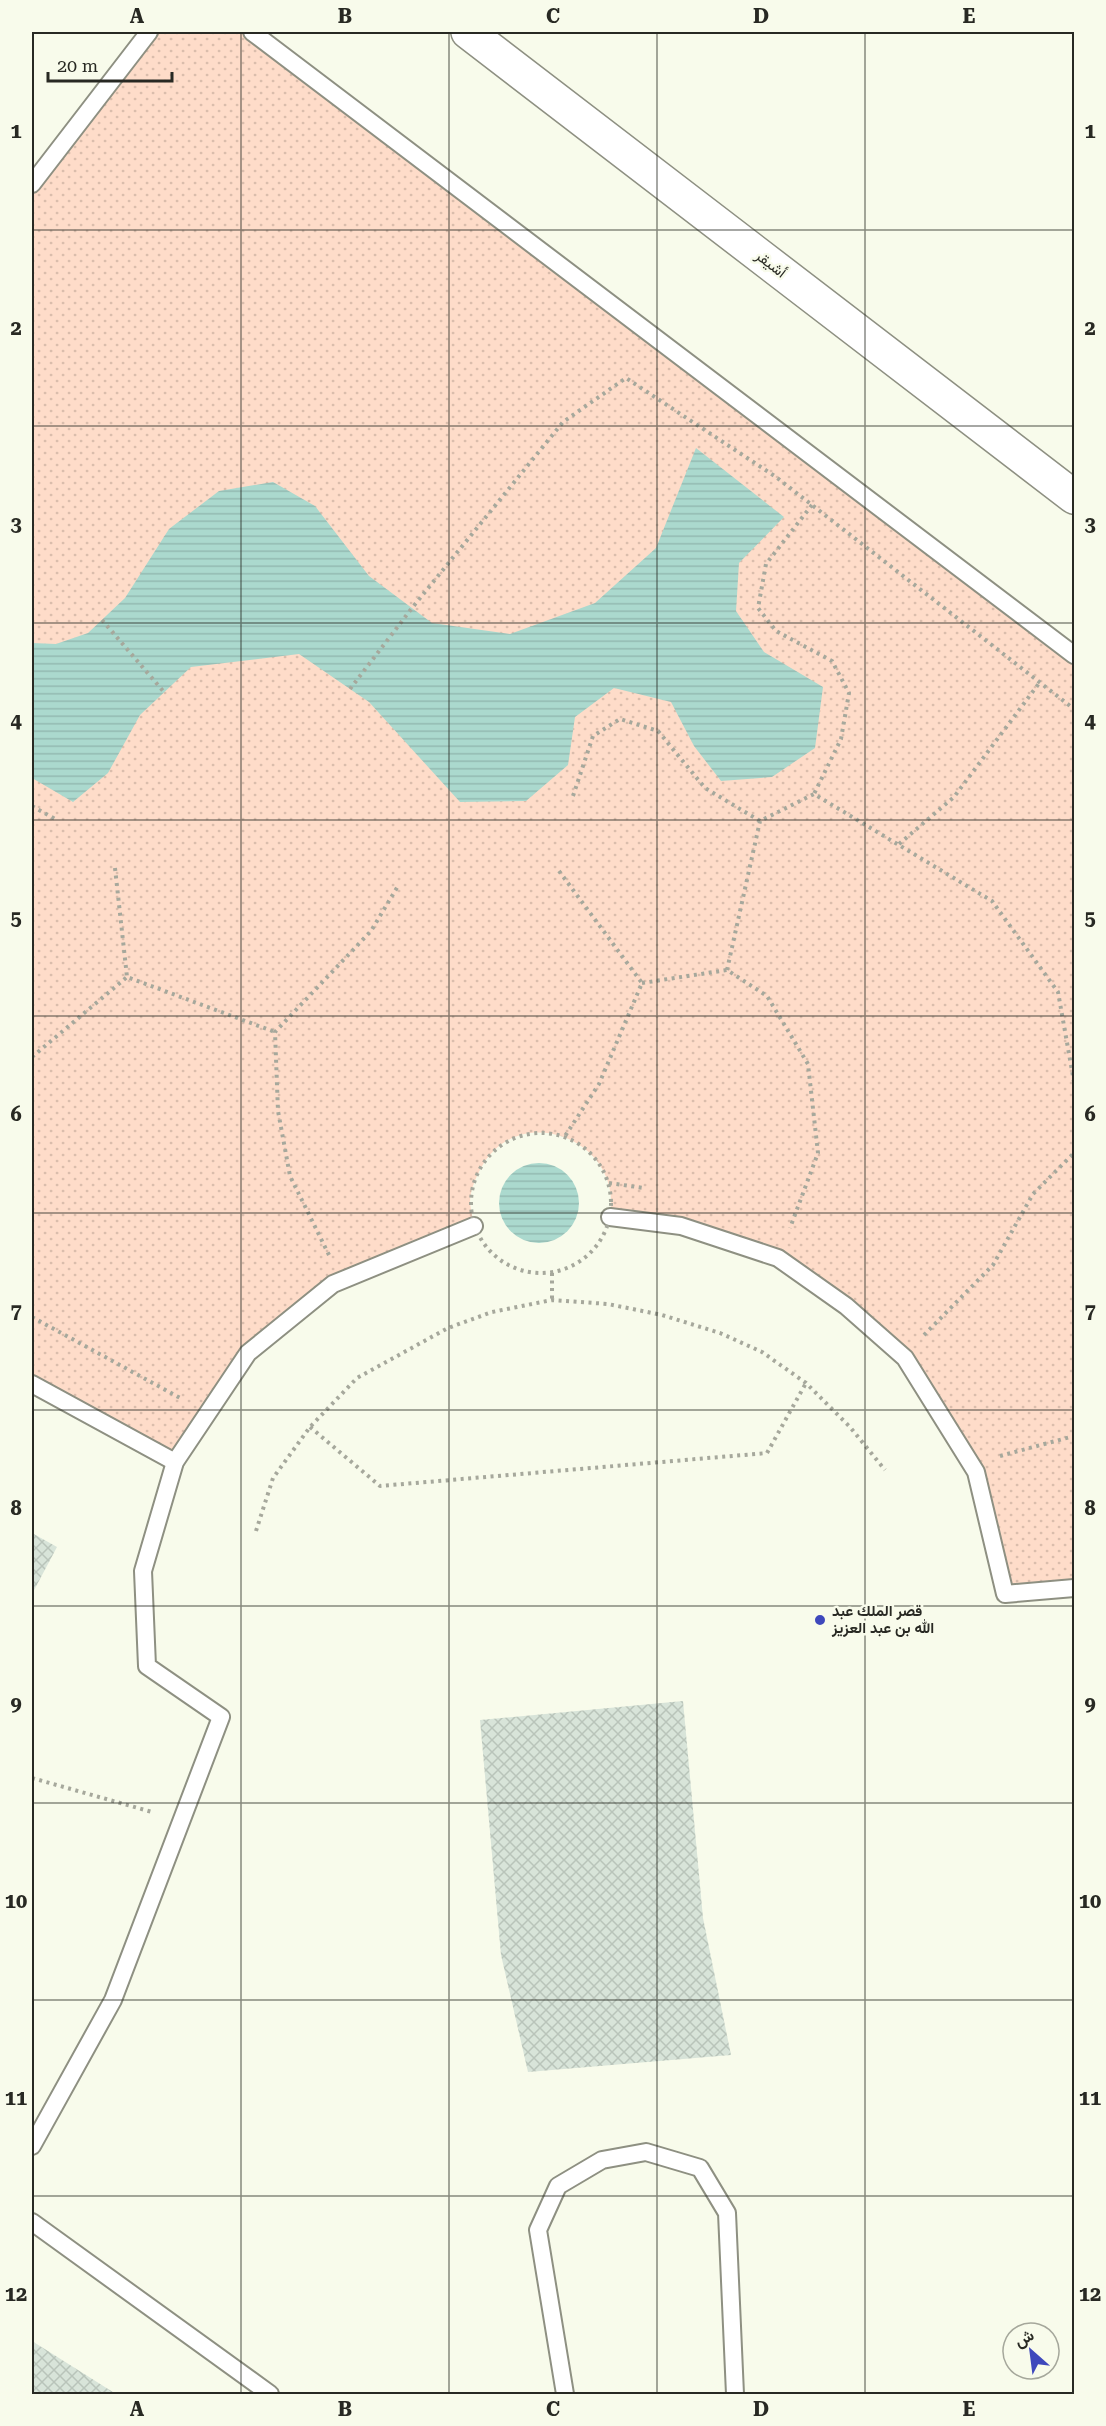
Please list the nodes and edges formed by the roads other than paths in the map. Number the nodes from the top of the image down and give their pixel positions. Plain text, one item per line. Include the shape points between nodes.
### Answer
1 (149, 32) edge
2 (252, 32) edge
3 (468, 32) edge
4 (32, 184) edge
5 (1074, 497) edge
6 (1074, 655) edge
7 (610, 1217) road end
8 (474, 1226) road end
9 (32, 1384) edge
10 (175, 1462) junction
11 (1074, 1588) edge
12 (32, 2146) edge
13 (32, 2222) edge
14 (270, 2394) edge
15 (565, 2394) edge
16 (735, 2394) edge

1 - 4 lane
2 - 6 lane
3 - 5 street, أشيقر
7 - 11 lane via 681,1226 778,1258 846,1306 905,1358 976,1472 1005,1594
8 - 10 lane via 333,1284 248,1353
9 - 10 lane
10 - 12 lane via 143,1571 147,1666 221,1717 113,2000
13 - 14 lane
15 - 16 lane via 538,2230 558,2186 602,2160 646,2152 700,2168 726,2213

